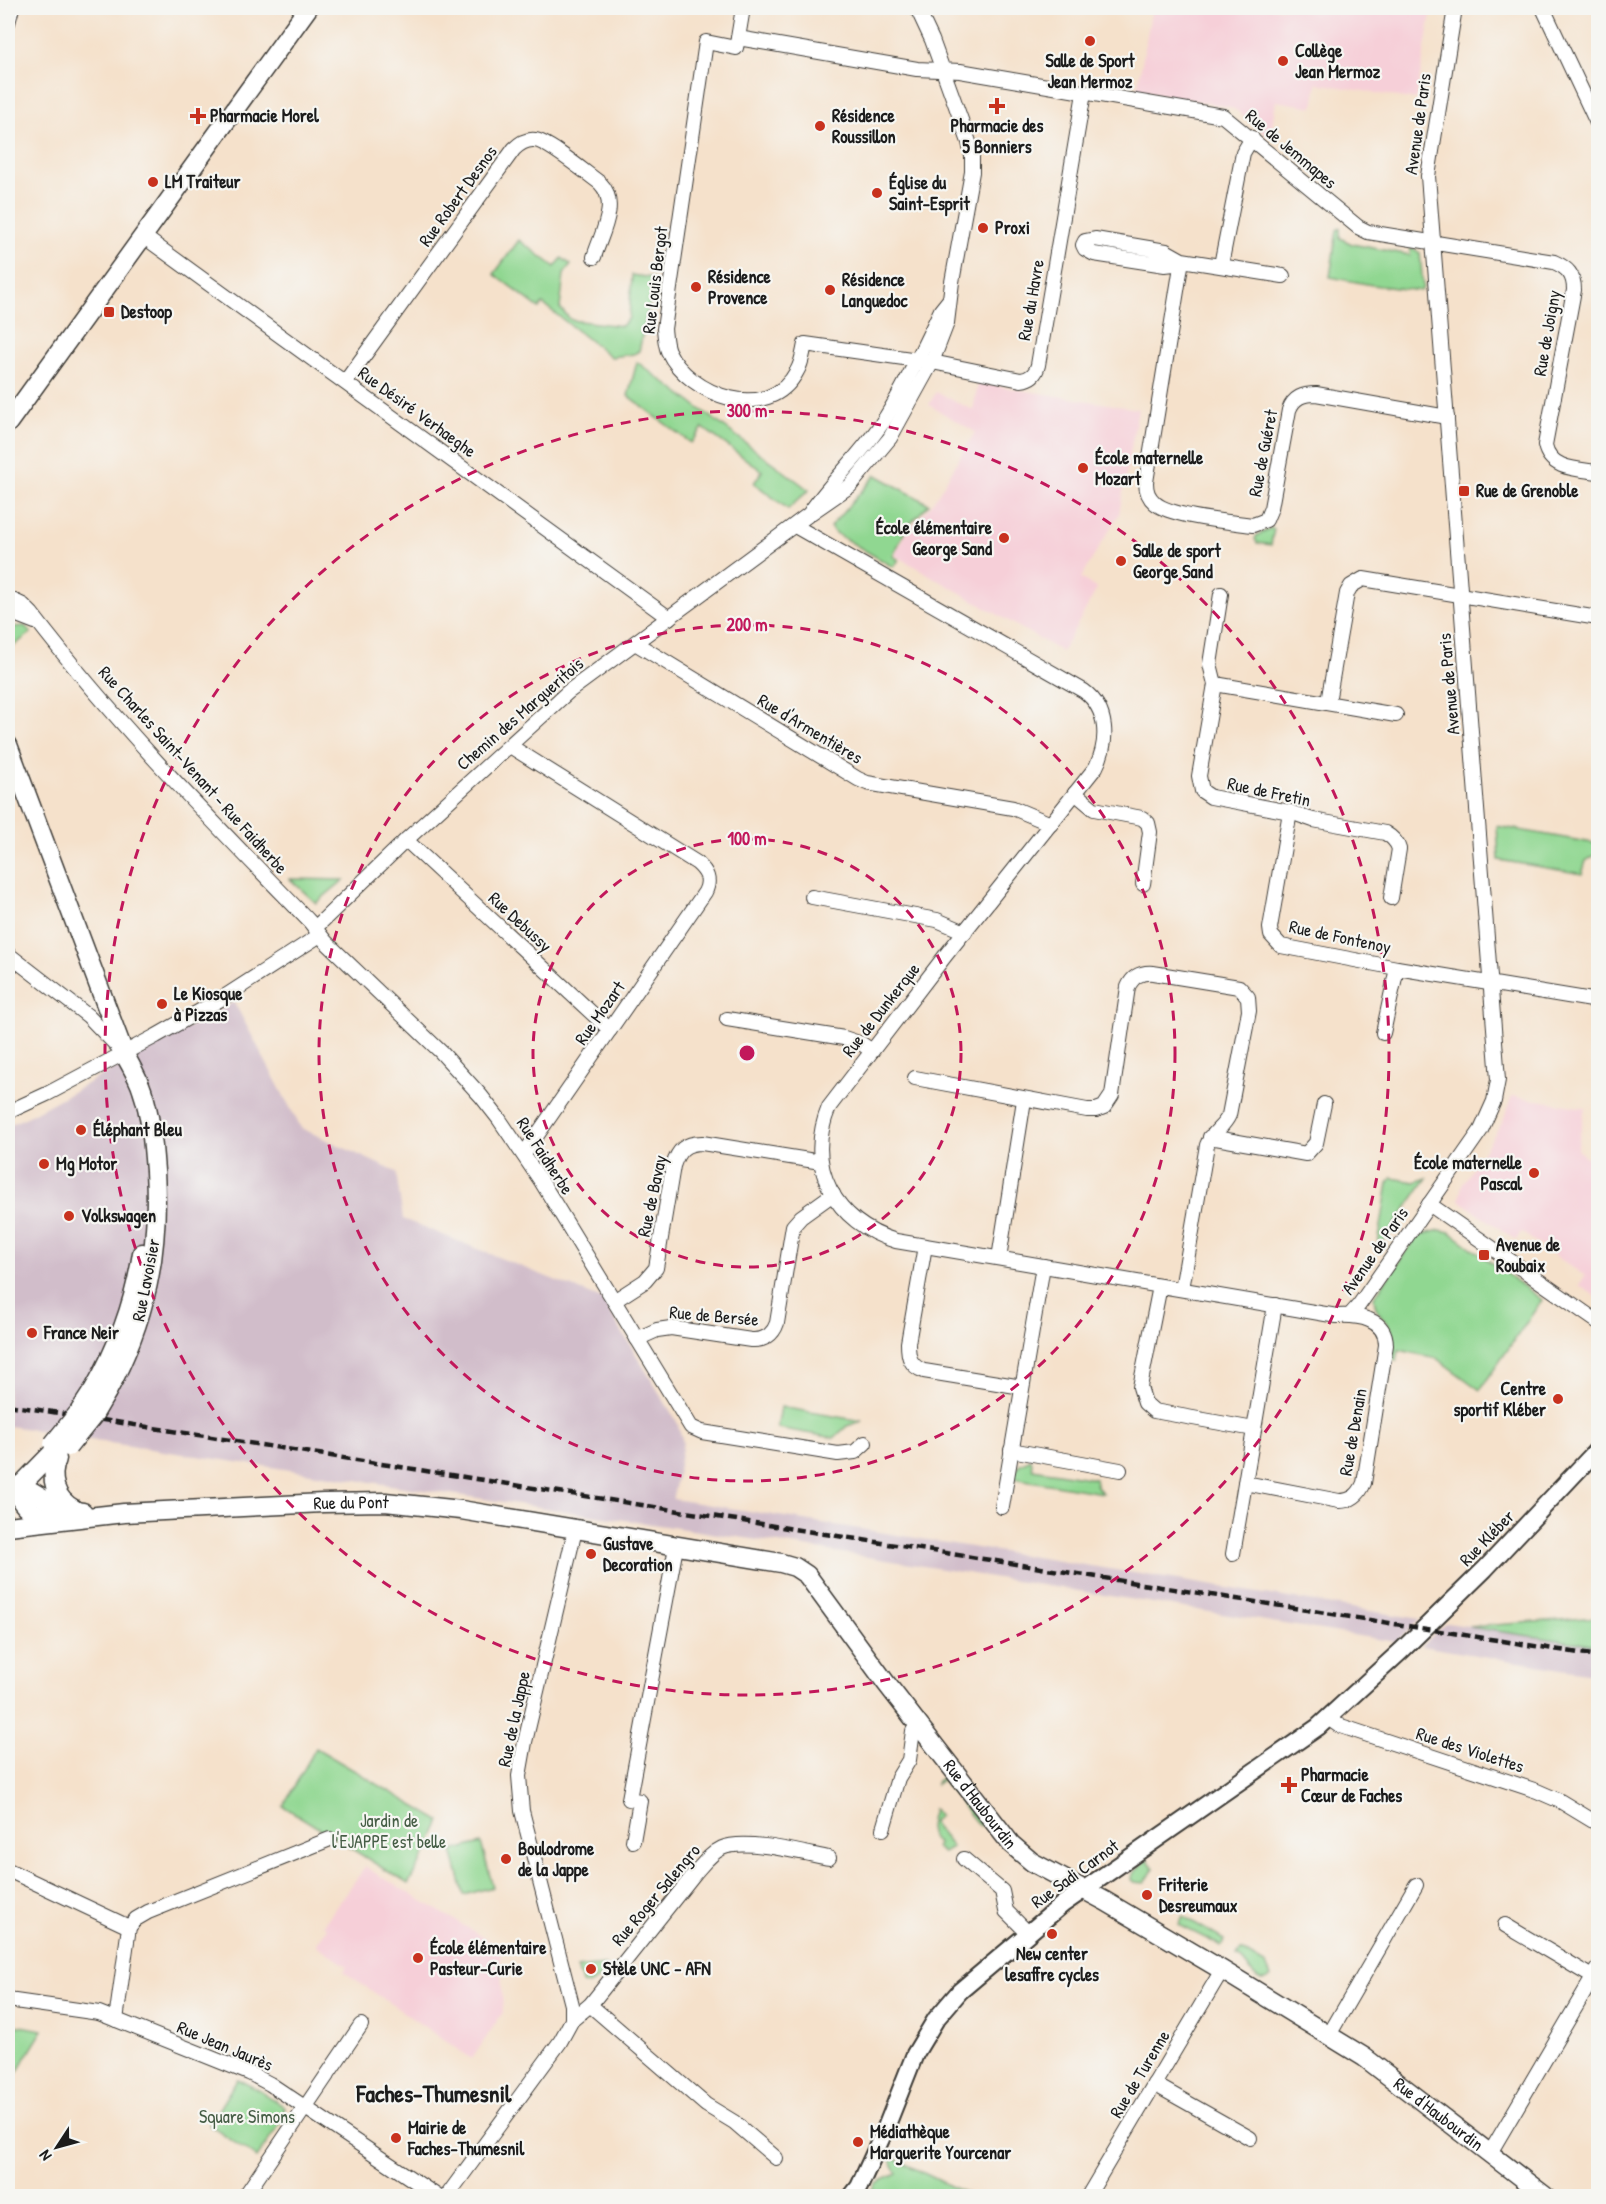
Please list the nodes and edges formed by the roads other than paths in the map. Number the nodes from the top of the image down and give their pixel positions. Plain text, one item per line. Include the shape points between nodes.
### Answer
1 (12, 8) edge
2 (308, 8) edge
3 (743, 8) edge
4 (909, 8) edge
5 (917, 8) edge
6 (1455, 8) edge
7 (1543, 8) edge
8 (8, 23) edge
9 (738, 39) junction
10 (932, 40) junction
11 (942, 70) junction
12 (1084, 93) junction
13 (1599, 125) edge
14 (1252, 138) junction
15 (143, 236) junction
16 (1432, 242) junction
17 (594, 257) dead end
18 (1182, 260) junction
19 (1221, 265) junction
20 (1283, 276) dead end
21 (950, 300) junction
22 (917, 360) junction
23 (932, 362) junction
24 (345, 382) junction
25 (1447, 417) junction
26 (10, 421) edge
27 (1599, 472) edge
28 (808, 515) junction
29 (795, 526) junction
30 (1221, 594) dead end
31 (1460, 595) junction
32 (8, 598) edge
33 (8, 616) edge
34 (669, 618) junction
35 (1599, 618) edge
36 (42, 627) junction
37 (635, 642) junction
38 (1215, 684) junction
39 (1328, 702) junction
40 (1396, 714) dead end
41 (8, 745) edge
42 (510, 746) junction
43 (1075, 793) junction
44 (1290, 812) junction
45 (1051, 824) junction
46 (406, 840) junction
47 (1143, 884) dead end
48 (812, 897) dead end
49 (1391, 898) dead end
50 (317, 931) junction
51 (965, 932) junction
52 (8, 954) edge
53 (1396, 968) junction
54 (1492, 984) junction
55 (1599, 1001) edge
56 (727, 1019) dead end
57 (610, 1030) junction
58 (1383, 1033) dead end
59 (872, 1051) junction
60 (124, 1053) junction
61 (915, 1078) dead end
62 (1024, 1100) junction
63 (1324, 1104) dead end
64 (8, 1112) edge
65 (1210, 1137) junction
66 (524, 1154) junction
67 (821, 1162) junction
68 (833, 1194) junction
69 (1429, 1204) junction
70 (925, 1246) junction
71 (999, 1258) junction
72 (1043, 1266) junction
73 (1160, 1286) junction
74 (1182, 1289) junction
75 (614, 1301) junction
76 (1275, 1305) junction
77 (1351, 1314) junction
78 (1599, 1322) edge
79 (637, 1339) junction
80 (1022, 1387) junction
81 (100, 1391) junction
82 (1254, 1429) junction
83 (865, 1443) dead end
84 (59, 1449) junction
85 (1599, 1449) edge
86 (1011, 1450) junction
87 (1120, 1470) dead end
88 (1245, 1483) junction
89 (15, 1491) edge
90 (1002, 1507) dead end
91 (91, 1512) junction
92 (123, 1513) junction
93 (60, 1520) junction
94 (8, 1526) edge
95 (575, 1530) junction
96 (676, 1547) junction
97 (1233, 1554) dead end
98 (1401, 1651) joint
99 (1328, 1718) junction
100 (918, 1724) junction
101 (1599, 1824) edge
102 (883, 1829) dead end
103 (330, 1839) dead end
104 (633, 1841) dead end
105 (829, 1858) dead end
106 (964, 1859) dead end
107 (8, 1870) edge
108 (1416, 1885) dead end
109 (1083, 1889) junction
110 (1505, 1925) dead end
111 (129, 1927) junction
112 (1028, 1933) junction
113 (1222, 1970) junction
114 (1596, 1973) edge
115 (8, 2000) edge
116 (590, 2006) junction
117 (116, 2020) junction
118 (572, 2020) junction
119 (361, 2025) dead end
120 (1329, 2035) junction
121 (1154, 2084) junction
122 (306, 2108) junction
123 (1250, 2138) dead end
124 (1490, 2153) junction
125 (776, 2158) dead end
126 (245, 2196) edge
127 (437, 2196) edge
128 (447, 2196) edge
129 (852, 2196) edge
130 (1089, 2196) edge
131 (1545, 2196) edge

1 - 8 street
2 - 15 main road
3 - 9 street
4 - 10 street
5 - 10 street
6 - 16 street, Avenue de Paris via 1428,170
7 - 13 street
9 - 11 street, Rue de Jemmapes
9 - 22 street, Rue Louis Bergot via 736,48 706,42 664,328 669,352 676,363 711,391 744,402 767,398 790,381 798,370 805,344
10 - 11 street
11 - 12 street, Rue de Jemmapes
11 - 21 street via 972,156
12 - 14 street, Rue de Jemmapes via 1223,116
12 - 23 street, Rue du Havre via 1037,369 1030,378 1021,380
14 - 16 street, Rue de Jemmapes via 1358,227
14 - 19 street via 1243,153
15 - 24 street, Rue Désiré Verhaeghe
15 - 26 main road
16 - 25 street, Avenue de Paris
16 - 27 street, Rue de Joigny via 1554,262 1572,276 1574,290 1545,445 1559,466
17 - 24 street, Rue Robert Desnos via 609,213 607,191 546,145 536,140 521,142
18 - 18 street via 1174,264 1153,263 1094,254 1083,245 1095,239 1166,251
18 - 19 street
18 - 25 street, Rue de Guéret via 1146,482 1149,497 1162,508 1253,525 1266,520 1289,410 1299,396 1316,394
19 - 20 street
21 - 22 street via 941,310
21 - 23 street via 947,323
22 - 23 street, Rue Louis Bergot
22 - 28 street via 866,446
23 - 28 street via 890,438 870,464 850,486
24 - 34 street, Rue Désiré Verhaeghe
25 - 31 street, Avenue de Paris
28 - 29 street, Chemin des Margueritois
29 - 34 street, Chemin des Margueritois
29 - 43 street, Rue de Dunkerque via 1090,695 1101,712 1105,738 1096,767
30 - 38 street, Rue de Fretin via 1210,664
31 - 35 street
31 - 39 street via 1371,579 1351,586
31 - 54 street, Avenue de Paris
32 - 36 street, Rue Charles Saint-Venant - Rue Faidherbe via 27,609
33 - 36 street via 24,617
34 - 37 street, Chemin des Margueritois
36 - 50 street, Rue Charles Saint-Venant - Rue Faidherbe via 162,768
37 - 42 street, Chemin des Margueritois via 568,692
37 - 45 street, Rue d'Armentières via 867,783 1013,808
38 - 39 street
38 - 44 street, Rue de Fretin via 1199,776 1202,791 1211,797
39 - 40 street
41 - 60 main road, Rue Lavoisier
42 - 46 street, Chemin des Margueritois
42 - 57 street, Rue Mozart via 698,863 708,877 705,892
43 - 45 street, Rue de Dunkerque
43 - 47 street via 1094,809 1142,818 1148,823
44 - 49 street, Rue de Fretin via 1391,836 1399,849
44 - 53 street, Rue de Fontenoy via 1270,928 1275,940 1291,949
45 - 51 street, Rue de Dunkerque
46 - 50 street, Chemin des Margueritois
46 - 57 street, Rue Debussy
48 - 51 street via 937,920
50 - 60 street, Chemin des Margueritois via 221,999
50 - 66 street, Rue Faidherbe via 460,1071
51 - 59 street, Rue de Dunkerque
52 - 60 street via 88,1016
53 - 54 street, Rue de Fontenoy
53 - 58 street
54 - 55 street, Rue de Fontenoy
54 - 69 street, Avenue de Paris via 1497,1091 1481,1130
56 - 59 street via 844,1038
57 - 66 street, Rue Mozart
59 - 67 street, Rue de Dunkerque via 829,1107 819,1141
60 - 64 street, Chemin des Margueritois
60 - 81 main road, Rue Lavoisier via 141,1132 146,1183 144,1242 130,1321
60 - 81 main road, Rue Lavoisier via 141,1086 148,1112 156,1180 155,1246 135,1335
61 - 62 street
62 - 65 street via 1087,1110 1104,1107 1112,1095 1128,987 1139,975 1153,973 1239,987 1248,997 1249,1011 1229,1115
62 - 71 street
63 - 65 street via 1317,1143 1306,1154
65 - 74 street
66 - 75 street, Rue Faidherbe
67 - 68 street, Rue de Dunkerque
67 - 75 street, Rue de Bavay via 702,1143 683,1148 673,1166 656,1268 645,1281
68 - 70 street, Rue de Dunkerque via 850,1217 867,1230
68 - 79 street, Rue de Bersée via 793,1226 777,1323 769,1336 757,1341 671,1328
69 - 77 street, Avenue de Paris
69 - 78 street
70 - 71 street, Rue de Dunkerque
70 - 80 street via 908,1343 912,1364 924,1371
71 - 72 street, Rue de Dunkerque
72 - 73 street, Rue de Dunkerque
72 - 80 street
73 - 74 street, Rue de Dunkerque
73 - 82 street via 1140,1388 1145,1403 1154,1411
74 - 76 street, Rue de Dunkerque
75 - 79 street, Rue Faidherbe
76 - 77 street, Rue de Dunkerque via 1337,1316
76 - 82 street
77 - 88 street, Rue de Denain via 1376,1324 1386,1341 1364,1483 1359,1492 1350,1500 1339,1501
79 - 83 street, Rue Faidherbe via 696,1430 838,1454 855,1452
80 - 86 street
81 - 84 main road, Rue Lavoisier, bridge via 93,1416
82 - 88 street
84 - 89 main road, Rue Lavoisier
84 - 91 main road, Rue du Pont via 53,1477 60,1497 73,1508
85 - 98 street, Rue Kléber
86 - 87 street
86 - 90 street
88 - 97 street
89 - 91 main road, Rue du Pont via 64,1510
89 - 93 main road, Rue du Pont via 35,1513
91 - 92 main road, Rue du Pont
92 - 93 main road, Rue du Pont
92 - 95 main road, Rue du Pont via 385,1502
93 - 94 main road, Rue du Pont
95 - 96 main road, Rue d'Haubourdin
95 - 118 street, Rue de la Jappe via 519,1776 524,1819 572,2005
96 - 100 main road, Rue d'Haubourdin via 781,1563 802,1570
96 - 104 street via 629,1799 640,1801
98 - 99 street, Rue Sadi Carnot
99 - 101 street, Rue des Violettes via 1338,1725 1538,1791
99 - 109 street, Rue Sadi Carnot via 1296,1744
100 - 102 street
100 - 109 main road, Rue d'Haubourdin via 1016,1849
103 - 111 street via 148,1912
105 - 116 street, Rue Roger Salengro via 739,1844 720,1849 700,1868
106 - 112 street via 1002,1891 1006,1911
107 - 111 street
108 - 120 street
109 - 112 street, Rue Sadi Carnot
109 - 113 main road, Rue d'Haubourdin
110 - 114 street
111 - 117 street
112 - 129 street, Rue Sadi Carnot via 960,1991 925,2036 860,2187
113 - 120 main road, Rue d'Haubourdin
113 - 121 street, Rue de Turenne
114 - 124 street
115 - 117 street, Rue Jean Jaurès via 99,2013
116 - 118 street, Rue Roger Salengro
116 - 125 street
117 - 122 street, Rue Jean Jaurès via 249,2073
118 - 128 street, Rue Roger Salengro via 557,2047
119 - 122 street
120 - 124 main road, Rue d'Haubourdin via 1388,2074
121 - 123 street
121 - 130 street, Rue de Turenne
122 - 126 street
122 - 127 street, Rue Jean Jaurès
124 - 131 main road, Rue d'Haubourdin

